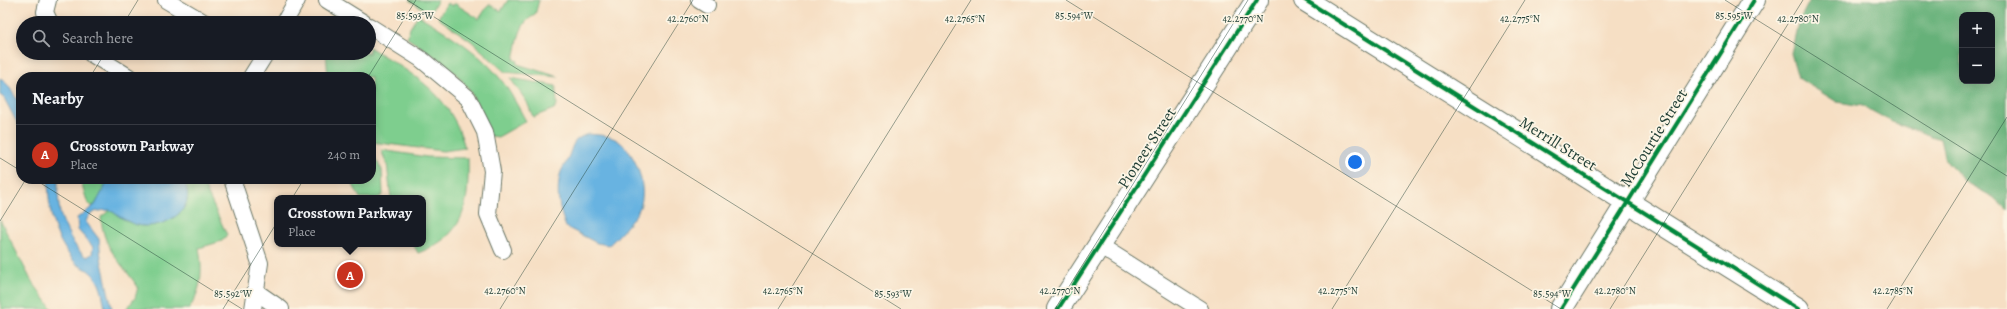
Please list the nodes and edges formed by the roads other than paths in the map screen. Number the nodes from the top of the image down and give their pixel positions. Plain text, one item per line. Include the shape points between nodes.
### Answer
1 (48, 0) edge
2 (166, 0) edge
3 (297, 0) edge
4 (327, 0) edge
5 (1257, 0) edge
6 (1305, 0) edge
7 (1754, 0) edge
8 (47, 16) edge
9 (194, 16) edge
10 (288, 16) edge
11 (353, 16) edge
12 (376, 30) edge
13 (101, 60) edge
14 (260, 60) edge
15 (121, 72) edge
16 (254, 72) edge
17 (234, 184) edge
18 (1629, 202) junction
19 (1099, 245) junction
20 (503, 250) dead end
21 (255, 291) junction
22 (253, 309) edge
23 (281, 309) edge
24 (1058, 309) edge
25 (1200, 309) edge
26 (1561, 309) edge
27 (1798, 309) edge

1 - 8 lane via 45,12
2 - 9 lane
3 - 10 lane
4 - 11 lane
5 - 19 street, Pioneer Street
6 - 18 street, Merrill Street
7 - 18 street, McCourtie Street
12 - 20 lane via 421,59 468,98 485,132 492,171 488,214
13 - 15 lane
14 - 16 lane
17 - 21 lane via 260,263
18 - 26 street, McCourtie Street
18 - 27 street, Merrill Street
19 - 24 street, Pioneer Street
19 - 25 lane
21 - 22 lane
21 - 23 lane

